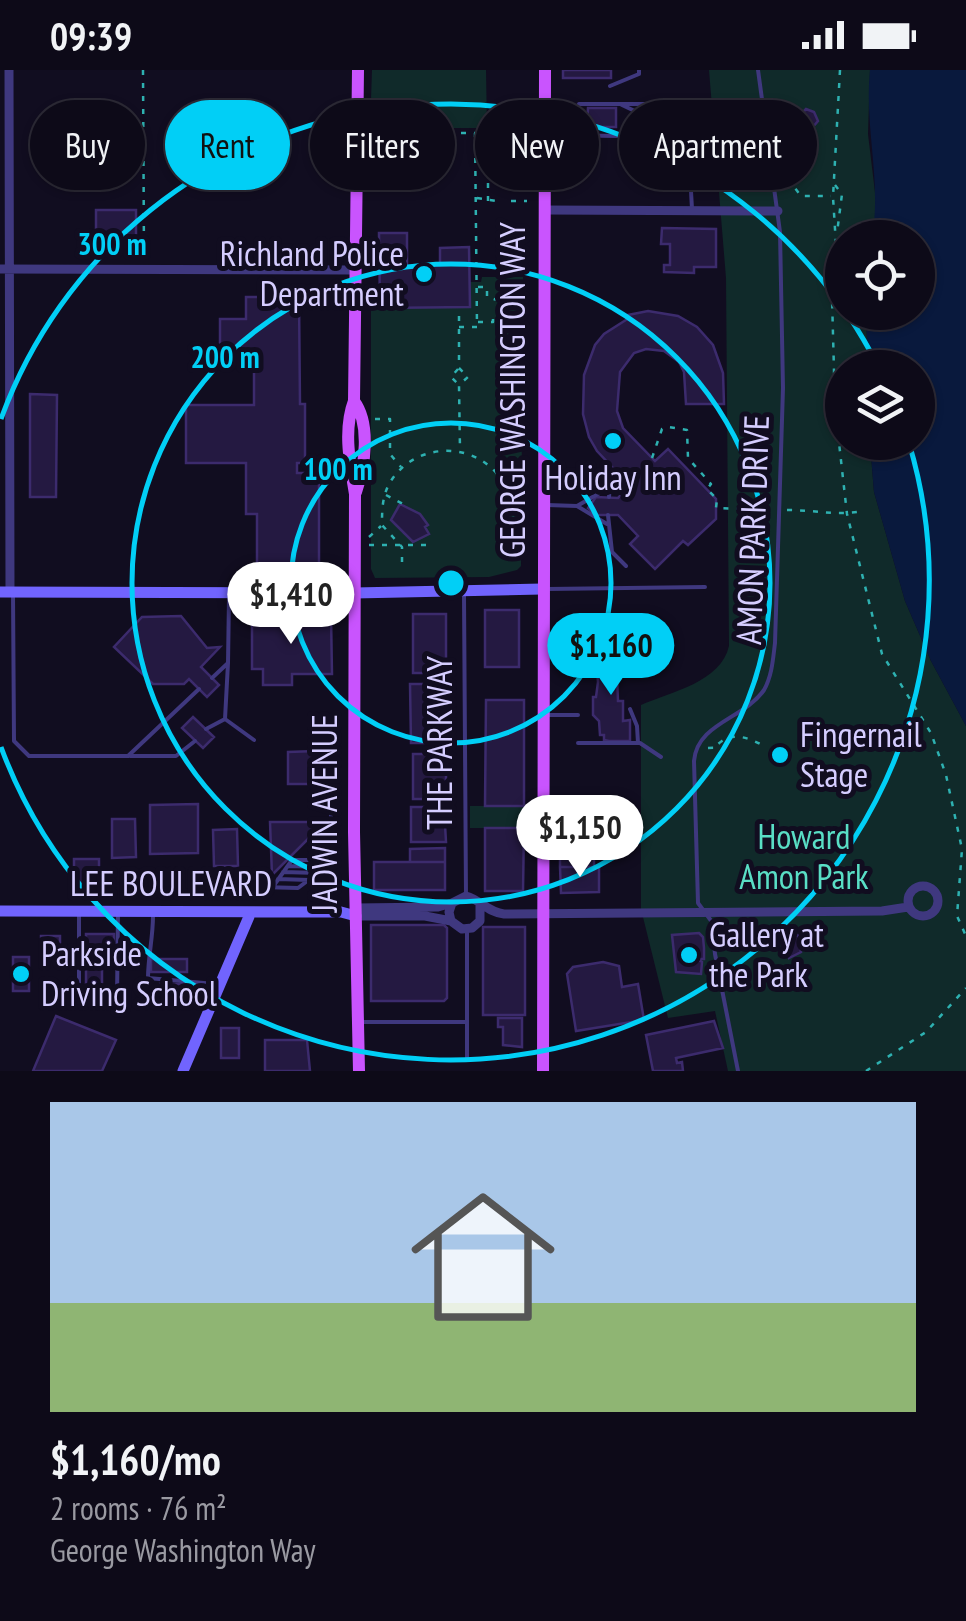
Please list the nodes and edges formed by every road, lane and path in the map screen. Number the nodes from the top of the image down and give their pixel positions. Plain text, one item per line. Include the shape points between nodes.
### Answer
1 (9, 70) edge
2 (143, 70) edge
3 (358, 70) edge
4 (545, 70) edge
5 (639, 70) edge
6 (758, 70) edge
7 (840, 70) edge
8 (610, 86) dead end
9 (545, 100) edge
10 (455, 133) edge
11 (474, 133) joint
12 (599, 136) edge
13 (834, 183) junction
14 (488, 190) edge
15 (544, 190) edge
16 (796, 190) edge
17 (833, 196) junction
18 (475, 198) junction
19 (488, 201) junction
20 (497, 201) dead end
21 (511, 201) dead end
22 (527, 201) dead end
23 (544, 210) junction
24 (692, 211) junction
25 (778, 211) junction
26 (834, 220) edge
27 (840, 220) edge
28 (5, 269) edge
29 (144, 269) junction
30 (356, 270) junction
31 (476, 287) junction
32 (526, 295) dead end
33 (497, 300) junction
34 (507, 302) junction
35 (502, 307) junction
36 (459, 316) dead end
37 (477, 322) junction
38 (459, 327) junction
39 (833, 330) edge
40 (460, 368) junction
41 (459, 385) junction
42 (354, 401) junction
43 (369, 419) dead end
44 (460, 451) junction
45 (390, 454) junction
46 (364, 455) junction
47 (652, 458) dead end
48 (402, 468) junction
49 (355, 494) junction
50 (385, 494) junction
51 (608, 498) dead end
52 (542, 505) junction
53 (407, 506) dead end
54 (577, 506) junction
55 (780, 510) junction
56 (864, 512) dead end
57 (847, 514) junction
58 (608, 515) dead end
59 (607, 524) junction
60 (382, 525) junction
61 (369, 538) dead end
62 (369, 545) dead end
63 (401, 545) junction
64 (434, 545) dead end
65 (515, 560) dead end
66 (402, 562) dead end
67 (626, 566) dead end
68 (705, 587) dead end
69 (542, 589) junction
70 (464, 590) junction
71 (8, 592) edge
72 (229, 592) junction
73 (354, 593) junction
74 (228, 663) junction
75 (212, 678) dead end
76 (200, 689) dead end
77 (630, 710) dead end
78 (578, 715) dead end
79 (543, 716) junction
80 (225, 719) junction
81 (206, 729) dead end
82 (254, 740) dead end
83 (195, 741) dead end
84 (578, 743) dead end
85 (638, 743) junction
86 (764, 746) dead end
87 (696, 748) junction
88 (128, 756) junction
89 (661, 757) dead end
90 (331, 790) dead end
91 (964, 851) edge
92 (331, 860) junction
93 (288, 866) junction
94 (327, 866) junction
95 (283, 872) junction
96 (318, 872) junction
97 (278, 879) junction
98 (309, 880) junction
99 (261, 888) dead end
100 (272, 888) junction
101 (956, 892) junction
102 (964, 892) edge
103 (466, 896) junction
104 (452, 903) junction
105 (480, 905) junction
106 (908, 907) dead end
107 (0, 910) edge
108 (79, 911) junction
109 (118, 912) junction
110 (153, 912) junction
111 (252, 912) junction
112 (356, 912) junction
113 (705, 913) junction
114 (544, 914) junction
115 (451, 921) junction
116 (467, 929) junction
117 (965, 933) edge
118 (220, 984) junction
119 (966, 988) edge
120 (358, 1022) junction
121 (467, 1022) junction
122 (467, 1058) dead end
123 (183, 1071) edge
124 (358, 1071) edge
125 (543, 1071) edge
126 (738, 1071) edge
127 (866, 1071) edge

1 - 28 street
2 - 29 path
3 - 30 main road, JADWIN AVENUE
4 - 9 main road, GEORGE WASHINGTON WAY
5 - 8 lane
6 - 25 lane, AMON PARK DRIVE
7 - 13 path
10 - 11 path
11 - 18 path
12 - 24 lane via 688,136
13 - 17 path
13 - 27 path via 842,194
14 - 19 path
15 - 23 main road, GEORGE WASHINGTON WAY
16 - 17 path via 801,196
17 - 26 path
18 - 19 path
18 - 31 path
19 - 20 path
21 - 22 path
23 - 24 street
23 - 52 main road, GEORGE WASHINGTON WAY
24 - 25 street
25 - 55 lane, AMON PARK DRIVE
28 - 29 street
28 - 71 street
29 - 30 street
30 - 42 main road, JADWIN AVENUE
31 - 33 path via 487,287 488,297
31 - 37 path
32 - 34 path
33 - 34 path
33 - 35 path
34 - 35 path
35 - 37 path via 502,317
36 - 38 path
37 - 38 path
38 - 40 path
39 - 57 path
40 - 41 path via 451,377
40 - 41 path via 468,377
41 - 44 path
42 - 46 main road, JADWIN AVENUE via 362,412
42 - 49 main road, JADWIN AVENUE via 348,415
43 - 45 path via 390,420
44 - 48 path via 426,453
44 - 65 path via 483,461 507,490
45 - 46 path
45 - 48 path
46 - 49 main road, JADWIN AVENUE
47 - 55 path via 662,429 687,430 688,458 707,476 716,508
48 - 50 path
49 - 73 main road, JADWIN AVENUE
50 - 53 path
50 - 60 path
51 - 54 lane via 610,488
52 - 54 lane
52 - 69 main road, GEORGE WASHINGTON WAY
54 - 59 lane
55 - 57 path
55 - 87 lane, AMON PARK DRIVE via 770,676 754,700
56 - 57 path
57 - 91 path via 877,640 931,732
58 - 59 lane
59 - 67 lane via 612,552
60 - 61 path
60 - 63 path
62 - 63 path
63 - 64 path
63 - 66 path
68 - 69 lane
69 - 70 street
69 - 79 main road, GEORGE WASHINGTON WAY
70 - 73 street
70 - 103 lane, THE PARKWAY
71 - 72 street
71 - 88 lane via 14,741 29,756
72 - 73 street
72 - 74 lane
73 - 112 main road, JADWIN AVENUE
74 - 75 lane
74 - 80 lane
76 - 88 lane
77 - 85 lane
78 - 79 lane
79 - 114 main road, GEORGE WASHINGTON WAY
80 - 81 lane
80 - 82 lane
83 - 88 lane via 176,756
84 - 85 lane
85 - 89 lane
86 - 87 path via 741,737
87 - 113 lane via 697,900
90 - 92 lane
91 - 101 path
92 - 93 lane via 292,860
92 - 94 lane
93 - 94 lane
93 - 95 lane
94 - 96 lane
95 - 96 lane
95 - 97 lane
96 - 98 lane
97 - 98 lane
97 - 100 lane
98 - 100 lane via 298,888
99 - 100 lane
101 - 102 path
101 - 117 path
103 - 104 street, LEE BOULEVARD
103 - 105 street
104 - 112 street, LEE BOULEVARD
104 - 115 street
105 - 114 street via 498,913
105 - 116 street via 480,921
106 - 113 street
107 - 108 street, LEE BOULEVARD
108 - 109 street, LEE BOULEVARD
108 - 109 lane via 79,998 117,998
109 - 110 street, LEE BOULEVARD
110 - 111 street, LEE BOULEVARD
110 - 118 lane via 148,978
111 - 112 street, LEE BOULEVARD
111 - 118 street
112 - 115 street, LEE BOULEVARD
112 - 120 main road, JADWIN AVENUE
113 - 114 street
113 - 126 lane
114 - 125 main road, GEORGE WASHINGTON WAY
115 - 116 street, LEE BOULEVARD
116 - 121 lane
118 - 123 street
119 - 127 path via 926,1032
120 - 121 lane
120 - 124 main road, JADWIN AVENUE
121 - 122 lane

